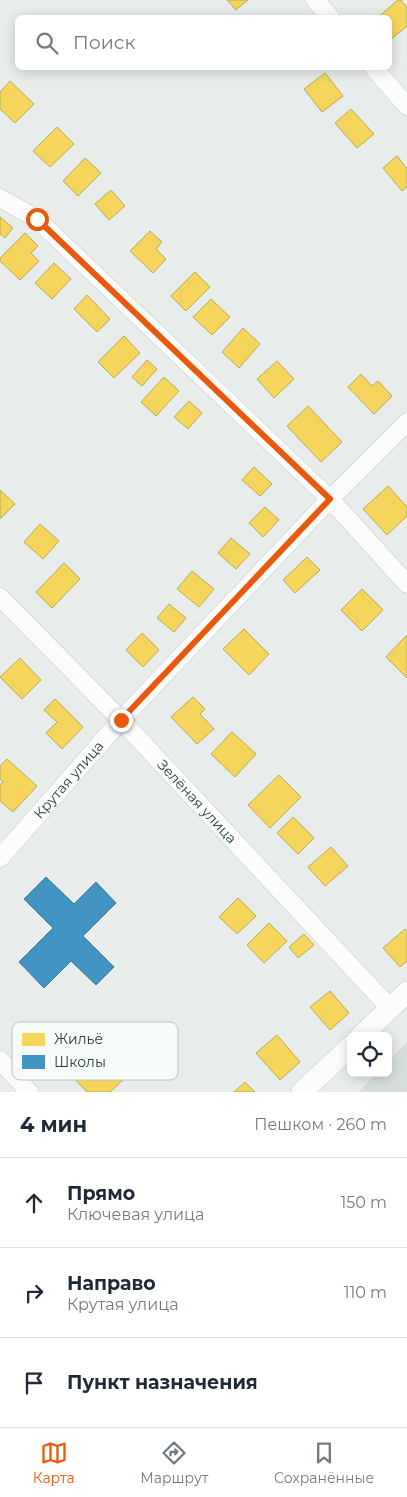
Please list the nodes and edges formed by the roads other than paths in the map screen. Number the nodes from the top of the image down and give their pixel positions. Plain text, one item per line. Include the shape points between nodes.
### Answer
1 (316, 0) edge
2 (328, 15) edge
3 (376, 70) edge
4 (407, 106) edge
5 (0, 198) edge
6 (407, 422) edge
7 (330, 499) junction
8 (407, 584) edge
9 (0, 597) edge
10 (121, 720) junction
11 (0, 858) edge
12 (407, 992) edge
13 (390, 1008) junction
14 (365, 1032) edge
15 (347, 1050) edge
16 (0, 1060) edge
17 (12, 1073) edge
18 (18, 1080) edge
19 (29, 1092) edge
20 (302, 1092) edge

1 - 2 street
3 - 4 street
5 - 7 street via 37,219
6 - 7 street, Крутая улица
7 - 8 street
7 - 10 street, Крутая улица
9 - 10 street, Зелёная улица
10 - 11 street, Крутая улица
10 - 13 street, Зелёная улица
12 - 13 street
13 - 14 street
15 - 20 street
16 - 17 street
18 - 19 street

